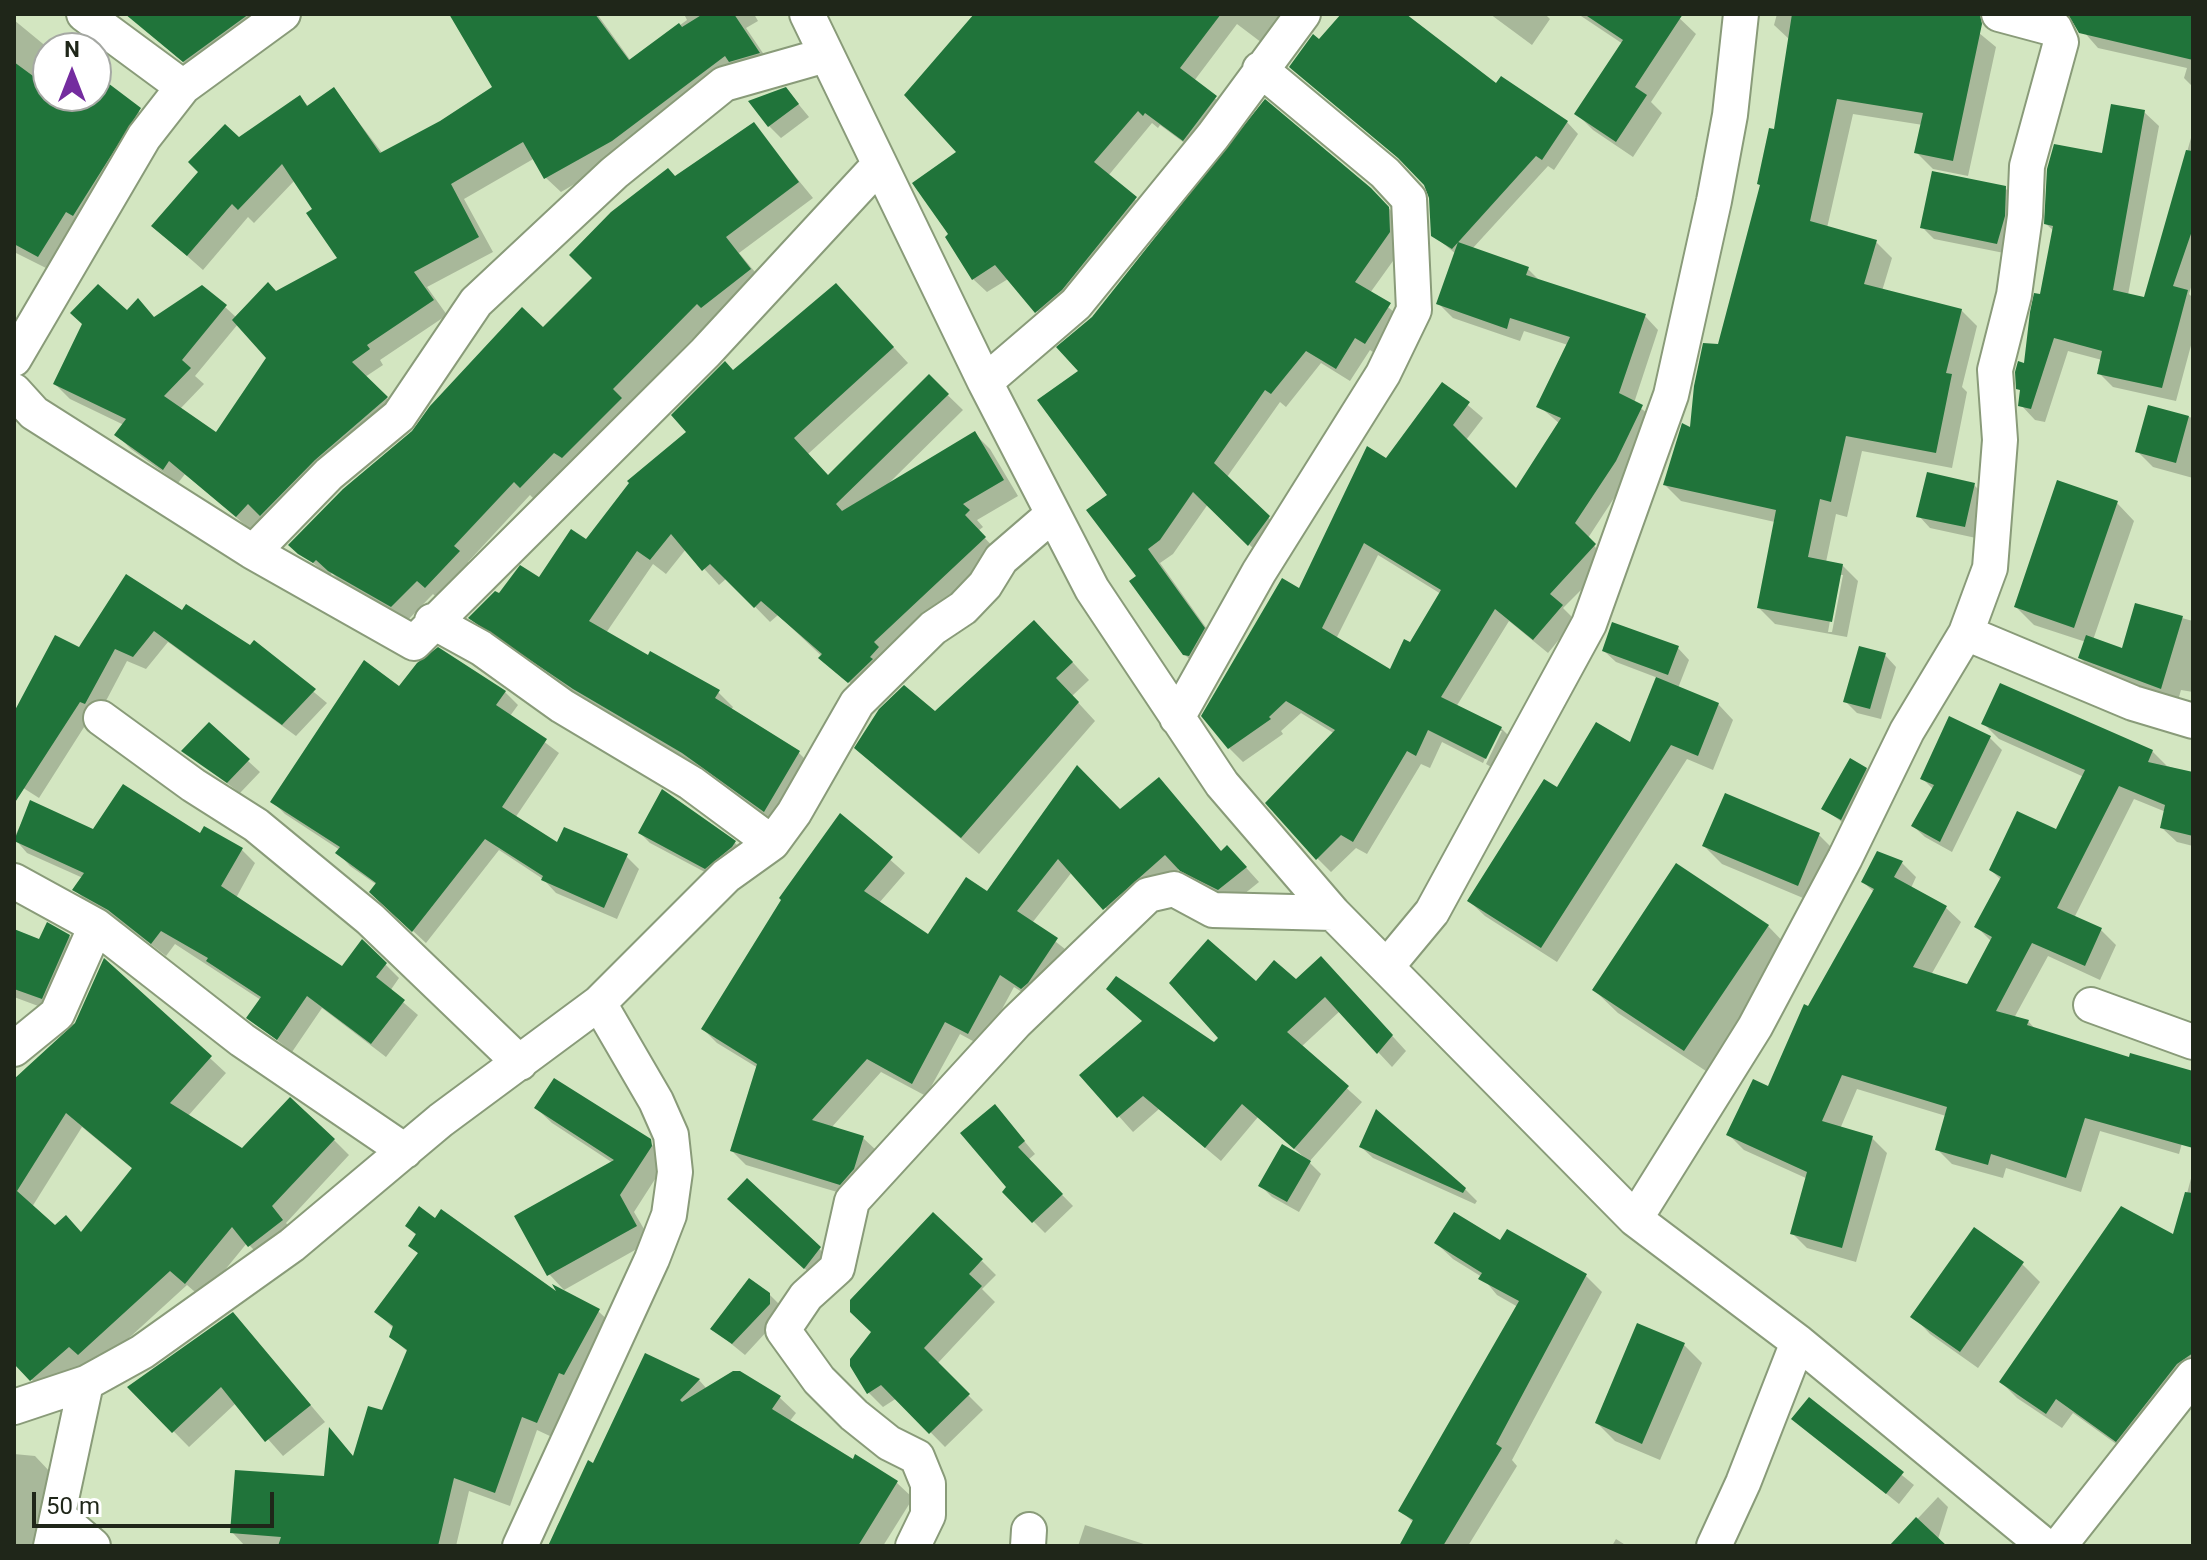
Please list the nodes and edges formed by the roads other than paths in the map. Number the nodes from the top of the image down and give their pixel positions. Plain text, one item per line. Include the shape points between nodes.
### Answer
1 (84, 14) edge
2 (283, 14) edge
3 (807, 14) edge
4 (1303, 14) edge
5 (1741, 14) edge
6 (1999, 14) edge
7 (826, 55) junction
8 (1260, 69) junction
9 (183, 87) junction
10 (879, 165) junction
11 (14, 359) edge
12 (985, 382) junction
13 (14, 391) edge
14 (1052, 515) junction
15 (253, 552) junction
16 (432, 621) junction
17 (1966, 633) junction
18 (101, 718) dead end
19 (1177, 718) junction
20 (2193, 721) edge
21 (772, 843) junction
22 (14, 881) edge
23 (1333, 913) junction
24 (96, 926) junction
25 (1388, 965) junction
26 (599, 1003) junction
27 (2091, 1005) dead end
28 (2193, 1042) edge
29 (14, 1049) edge
30 (520, 1063) junction
31 (405, 1151) junction
32 (1635, 1219) junction
33 (1798, 1342) junction
34 (2193, 1376) edge
35 (86, 1383) junction
36 (14, 1407) edge
37 (55, 1531) edge
38 (93, 1546) edge
39 (520, 1546) edge
40 (913, 1546) edge
41 (1714, 1546) edge
42 (2045, 1546) edge
43 (2059, 1546) edge

1 - 9 street
2 - 9 street
3 - 7 street
4 - 8 street
5 - 25 street via 1730,115 1671,395 1589,624 1432,912
6 - 17 street via 2055,29 2061,42 2027,166 2014,295 1995,370 2000,440 1990,568
7 - 10 street
7 - 15 street via 724,84 614,173 476,302 399,416 329,474
8 - 12 street via 1213,136 1076,304
8 - 19 street via 1409,199 1414,310 1383,374 1259,572
9 - 11 street via 144,137
10 - 12 street
10 - 16 street via 705,353
12 - 14 street
13 - 15 street via 34,413
14 - 19 street via 1092,589
14 - 21 street via 1001,559 963,608 933,628 857,703
15 - 16 street via 414,643
16 - 21 street via 691,783
17 - 20 street via 2133,703
17 - 32 street via 1907,731 1755,1027
18 - 30 street via 256,825 370,919
19 - 23 street via 1222,784
21 - 26 street via 726,876
22 - 24 street
23 - 25 street
23 - 40 street via 1213,910 1174,889 1148,895 1016,1022 852,1201 837,1268 806,1296 783,1330 819,1380 854,1415 917,1457 928,1484 928,1515
24 - 29 street via 57,1014
24 - 31 street via 242,1040
25 - 32 street
26 - 30 street
26 - 39 street via 671,1135 675,1172 669,1215
27 - 28 street
30 - 31 street
31 - 35 street via 292,1245 142,1352
32 - 33 street
33 - 41 street
33 - 42 street
34 - 43 street
35 - 36 street
35 - 37 street
37 - 38 street

